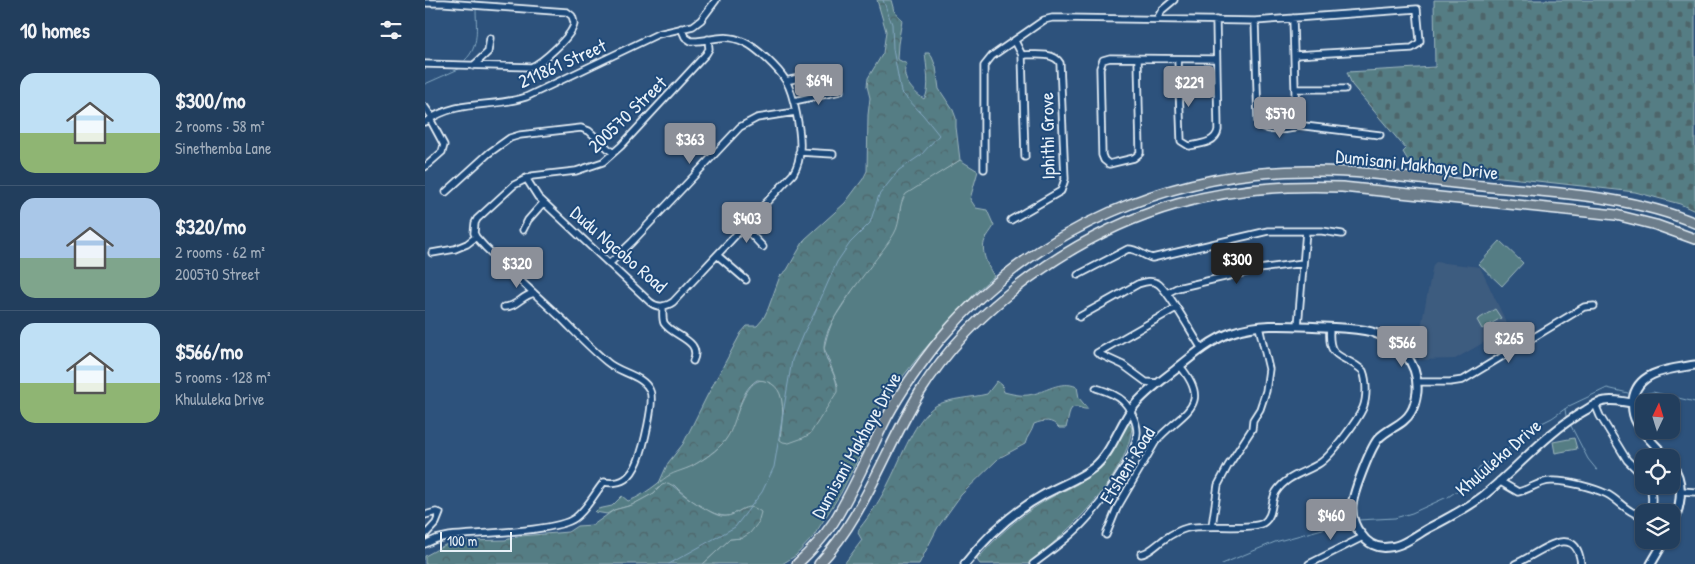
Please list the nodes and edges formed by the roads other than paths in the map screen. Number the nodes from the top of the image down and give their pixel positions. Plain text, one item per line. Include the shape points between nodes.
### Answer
1 (716, 0) edge
2 (1174, 0) edge
3 (425, 3) edge
4 (1293, 18) junction
5 (1157, 19) junction
6 (1216, 20) junction
7 (1255, 21) junction
8 (681, 28) junction
9 (490, 38) dead end
10 (708, 39) junction
11 (1015, 41) junction
12 (1022, 55) junction
13 (1295, 55) junction
14 (1138, 58) junction
15 (1215, 59) junction
16 (1178, 60) junction
17 (425, 64) edge
18 (473, 66) junction
19 (833, 70) dead end
20 (787, 81) junction
21 (1296, 89) junction
22 (1345, 89) dead end
23 (840, 91) dead end
24 (794, 101) junction
25 (425, 107) edge
26 (795, 112) junction
27 (429, 119) edge
28 (1296, 125) junction
29 (1380, 135) dead end
30 (799, 152) junction
31 (613, 153) junction
32 (833, 154) dead end
33 (1025, 157) dead end
34 (425, 167) edge
35 (984, 169) dead end
36 (526, 178) junction
37 (446, 192) dead end
38 (543, 203) junction
39 (1011, 220) dead end
40 (1695, 223) edge
41 (744, 227) junction
42 (523, 230) dead end
43 (1306, 230) junction
44 (1343, 234) dead end
45 (476, 237) junction
46 (1695, 239) edge
47 (763, 247) dead end
48 (432, 253) dead end
49 (717, 255) junction
50 (1303, 263) junction
51 (609, 264) junction
52 (1078, 274) dead end
53 (746, 280) dead end
54 (533, 293) junction
55 (1167, 293) junction
56 (663, 306) junction
57 (1594, 306) dead end
58 (504, 307) dead end
59 (1176, 308) junction
60 (1079, 317) dead end
61 (1298, 326) junction
62 (1259, 327) junction
63 (1330, 328) junction
64 (1202, 349) junction
65 (693, 361) dead end
66 (1695, 365) edge
67 (1180, 366) junction
68 (1417, 382) junction
69 (1158, 384) junction
70 (1096, 388) dead end
71 (1632, 402) junction
72 (1595, 404) junction
73 (1130, 412) junction
74 (1659, 449) edge
75 (1635, 468) edge
76 (1499, 482) junction
77 (1680, 487) edge
78 (1681, 491) junction
79 (1695, 492) edge
80 (1679, 504) edge
81 (1635, 513) edge
82 (425, 515) edge
83 (1213, 526) junction
84 (425, 535) edge
85 (1106, 535) dead end
86 (1363, 537) junction
87 (425, 544) edge
88 (1660, 549) edge
89 (1141, 554) dead end
90 (797, 564) edge
91 (819, 564) edge
92 (965, 564) edge
93 (1033, 564) edge
94 (1309, 564) edge
95 (1515, 564) edge
96 (1581, 564) edge
97 (1651, 564) edge

1 - 8 street, 211861 Street via 697,23
2 - 5 street
3 - 18 street via 571,14 574,21 572,29 534,66
4 - 7 street
4 - 13 street
4 - 13 street via 1417,9 1420,40 1411,48
5 - 6 street
5 - 11 street via 1052,18
6 - 7 street
6 - 15 street
7 - 28 street via 1258,122 1270,129 1288,129
8 - 10 street, Dudu Ngcobo Road via 691,41
8 - 27 street, 211861 Street via 658,34 526,97 461,106
9 - 18 street via 488,52
10 - 20 street, Dudu Ngcobo Road via 727,38 747,44
10 - 31 street, 200570 Street via 706,54
11 - 12 street
11 - 35 street via 992,56 984,66
12 - 33 street
12 - 39 street, Iphithi Grove via 1051,56 1060,63 1065,179 1061,191
13 - 21 street
14 - 14 street via 1140,153 1113,164 1106,162 1102,155 1100,68 1106,58
14 - 16 street
15 - 16 street
15 - 16 street via 1217,136 1211,141 1189,146 1181,141
17 - 18 street
19 - 20 street
20 - 24 street, Dudu Ngcobo Road
21 - 22 street
21 - 28 street
23 - 24 street
24 - 26 street, Dudu Ngcobo Road
25 - 27 street
26 - 30 street, Dudu Ngcobo Road
26 - 51 street via 757,118 740,127
27 - 34 street via 445,145
28 - 29 street
30 - 32 street
30 - 41 street, Dudu Ngcobo Road via 793,174
31 - 36 street, 200570 Street via 603,162 588,168
31 - 37 street via 589,131 581,128 520,134 503,142
36 - 38 street, Dudu Ngcobo Road
36 - 45 street, 200570 Street via 477,218 474,227
38 - 42 street, Dudu Ngcobo Road
38 - 51 street, Dudu Ngcobo Road
40 - 90 main road, Dumisani Makhaye Drive via 1655,209 1611,200 1317,171 1262,173 1213,180 1127,204 1073,230 1025,262 979,300 943,337 897,400 832,525
41 - 47 street
41 - 49 street, Dudu Ngcobo Road
43 - 44 street
43 - 50 street
43 - 52 street via 1263,232 1157,257 1128,249
45 - 48 street via 455,249
45 - 54 street
46 - 91 main road, Dumisani Makhaye Drive via 1610,214 1342,186 1297,185 1237,191 1151,212 1109,229 1062,255 997,303 969,331 921,390 862,504
49 - 53 street
49 - 56 street, Dudu Ngcobo Road via 673,302
50 - 55 street via 1259,269
50 - 61 street
51 - 56 street, Dudu Ngcobo Road via 650,302
54 - 58 street via 513,306
54 - 87 street via 608,364 643,382 651,392 650,414 635,468 616,484 604,482 583,512 559,525 450,536
55 - 59 street
55 - 60 street via 1158,284 1146,281
56 - 65 street via 665,323 673,333 695,347
57 - 68 street via 1584,307 1463,380
59 - 64 street
59 - 69 street via 1097,353 1120,363 1146,382
61 - 62 street
61 - 63 street
62 - 64 street via 1233,332
62 - 83 street via 1269,369 1266,390 1252,428 1218,485
63 - 68 street via 1366,331 1389,340 1407,355
63 - 83 street via 1331,348 1364,374 1363,409 1325,459 1295,474 1276,492 1264,522 1253,526
64 - 67 street
66 - 71 street via 1649,376 1635,390
67 - 69 street
67 - 85 street, Etsheni Road via 1191,379 1194,402 1156,441 1117,508
68 - 86 street via 1413,410 1404,422 1377,440 1355,493 1352,516
69 - 73 street
70 - 73 street via 1121,400
71 - 72 street, Khululeka Drive via 1612,400
71 - 74 street via 1636,422
72 - 75 street via 1627,460
72 - 76 street, Khululeka Drive via 1555,430
73 - 92 street via 1107,452 1094,467 1017,512 988,537
73 - 93 street via 1137,427 1135,443 1110,488 1081,525
76 - 81 street via 1518,492 1544,482 1569,483 1606,494
76 - 86 street, Khululeka Drive via 1465,508 1394,546 1377,546
77 - 78 street
78 - 79 street
78 - 80 street
82 - 84 street via 440,513
83 - 89 street via 1186,529
86 - 94 street
88 - 97 street
95 - 96 street via 1542,548 1561,542 1575,546

